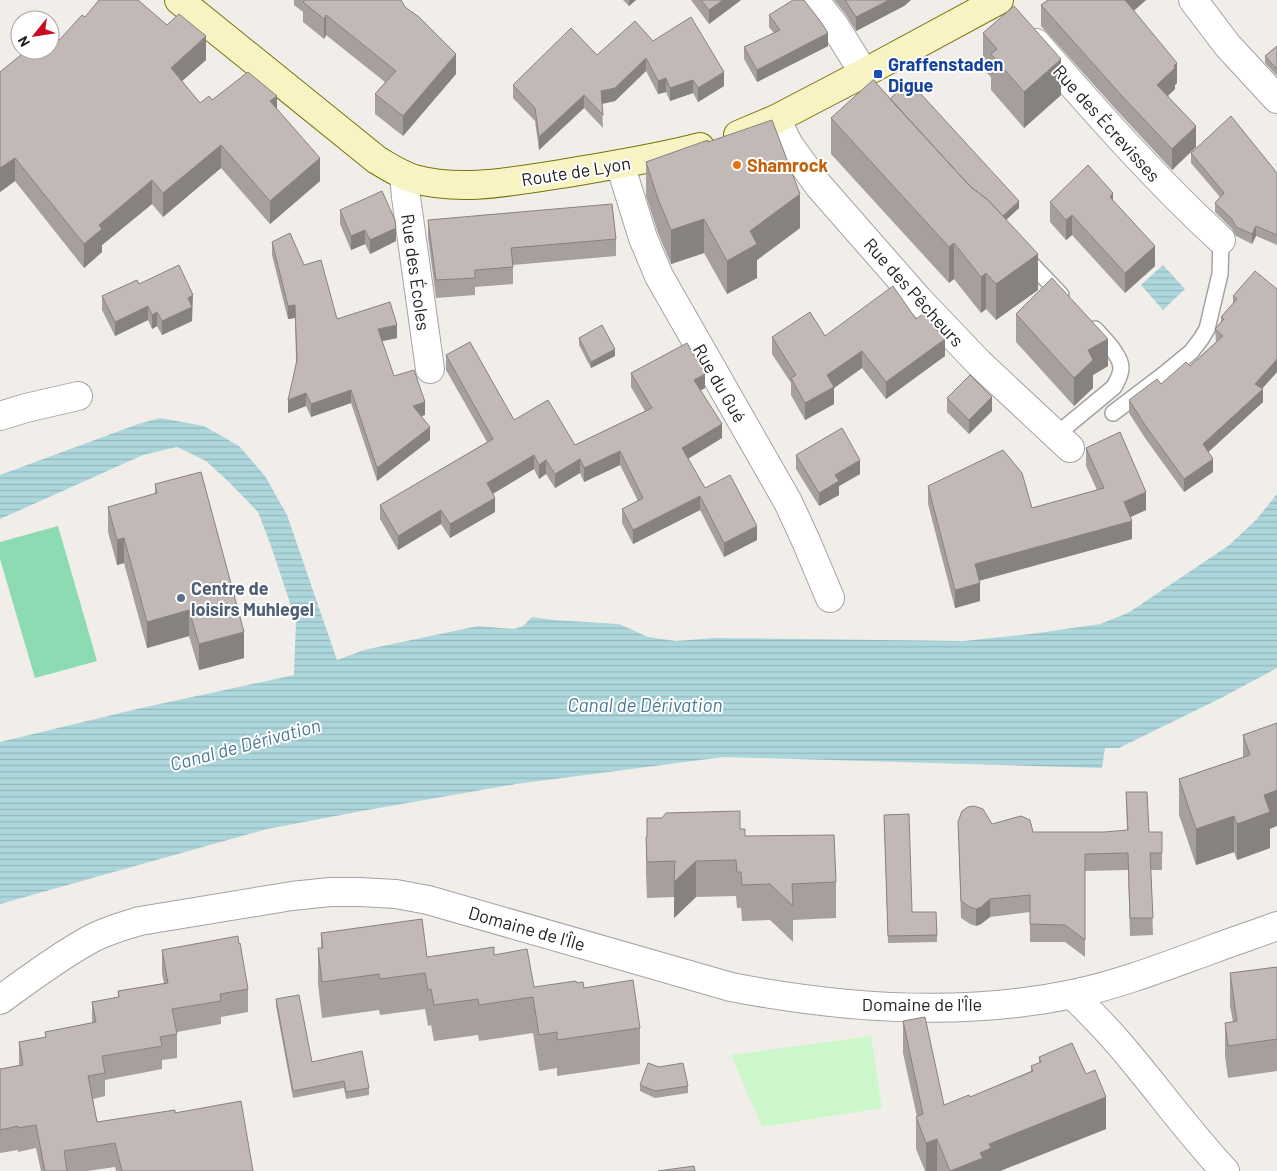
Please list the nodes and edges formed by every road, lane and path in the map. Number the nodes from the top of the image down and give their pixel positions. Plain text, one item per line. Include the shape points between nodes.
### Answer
1 (179, 0) edge
2 (814, 0) edge
3 (999, 0) edge
4 (1193, 0) edge
5 (864, 73) junction
6 (1277, 99) edge
7 (776, 119) junction
8 (620, 164) junction
9 (404, 174) junction
10 (1221, 240) joint
11 (1013, 245) edge
12 (1072, 306) edge
13 (1085, 319) edge
14 (430, 368) dead end
15 (78, 396) dead end
16 (1113, 412) dead end
17 (0, 416) edge
18 (1063, 442) joint
19 (830, 598) dead end
20 (1277, 926) edge
21 (1072, 994) junction
22 (0, 1000) edge
23 (1207, 1160) edge
24 (1225, 1171) edge

1 - 9 main road, Route de Lyon via 377,160
2 - 5 street
3 - 5 main road, Route de Lyon
3 - 10 street, Rue des Écrevisses via 1108,125
4 - 6 street via 1228,46
5 - 7 main road, Route de Lyon
7 - 8 main road, Route de Lyon via 700,148
7 - 18 street, Rue des Pêcheurs via 819,186 883,260 979,363
8 - 9 main road, Route de Lyon via 498,184 441,184
8 - 19 street, Rue du Gué via 643,238 659,276 788,502
9 - 14 street, Rue des Écoles
10 - 16 lane via 1220,274 1207,329 1201,340 1176,364
11 - 12 lane
13 - 18 lane via 1118,357 1121,368 1114,387
15 - 17 street
20 - 21 street, Domaine de l'Île via 1126,980
21 - 22 street, Domaine de l'Île via 1023,1002 926,1008 783,996 731,987 428,900 396,894 330,892 140,921 118,928 67,953
21 - 23 street via 1127,1053
23 - 24 street

